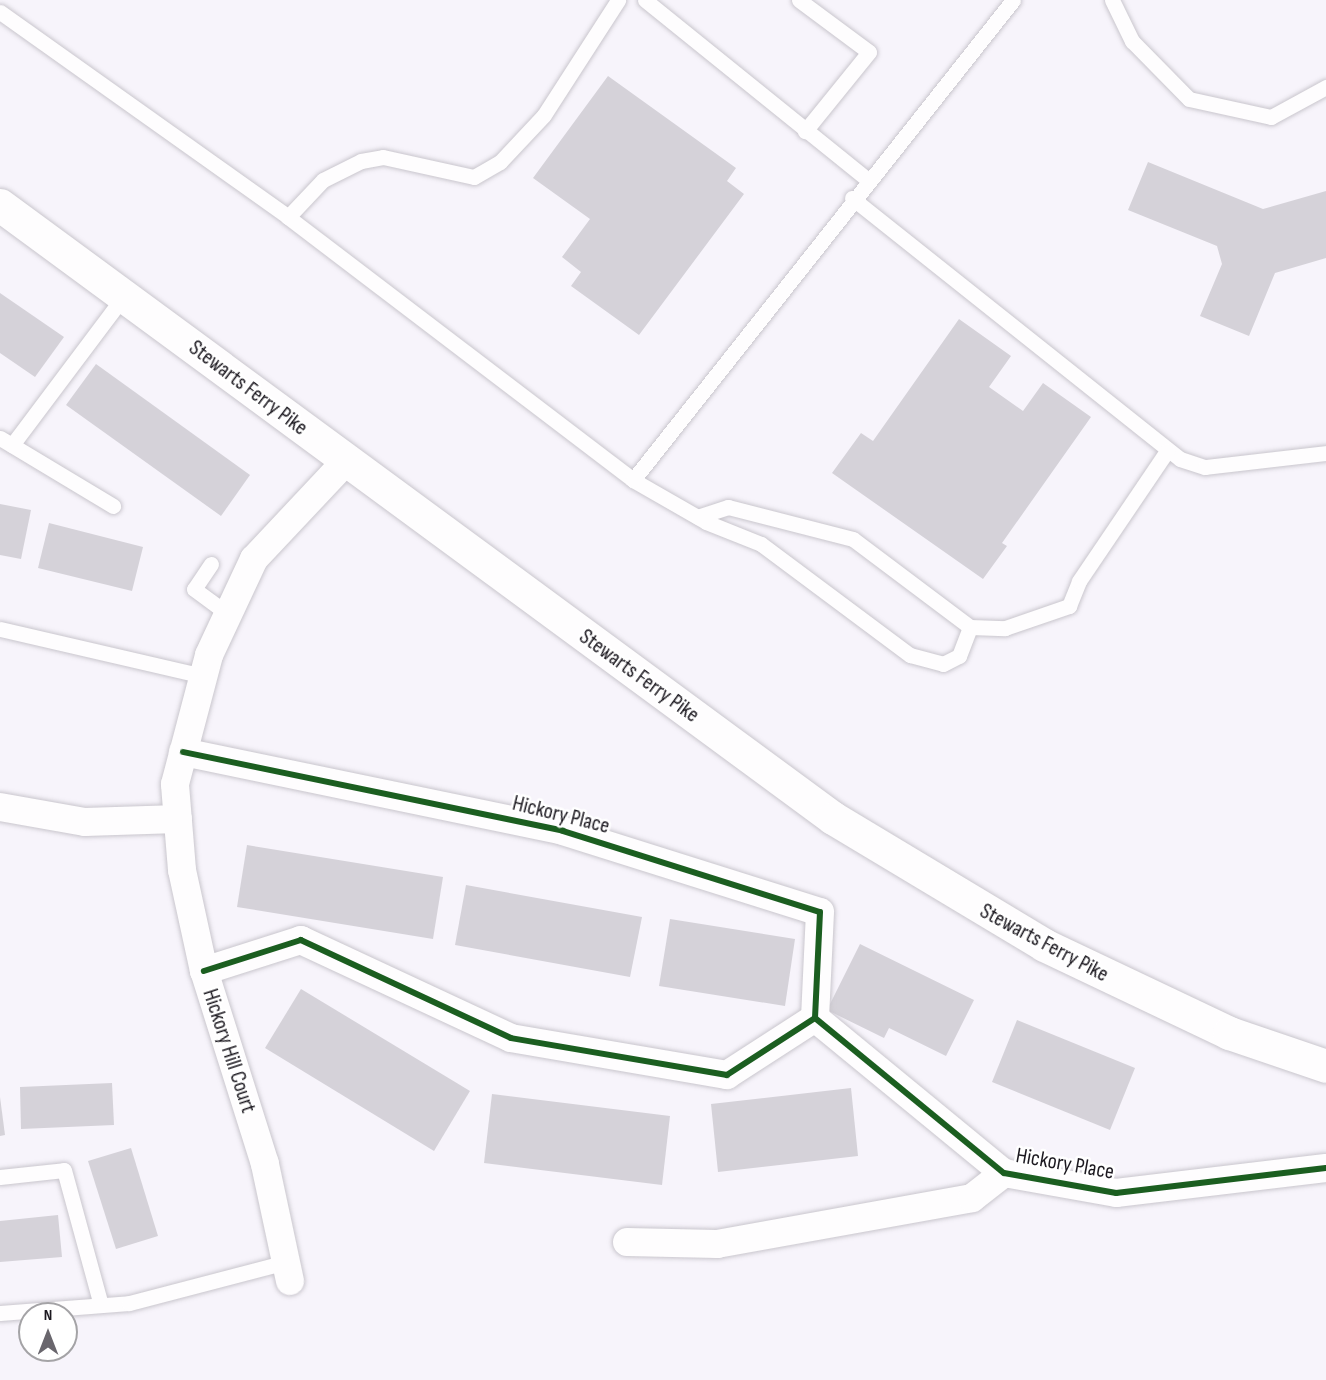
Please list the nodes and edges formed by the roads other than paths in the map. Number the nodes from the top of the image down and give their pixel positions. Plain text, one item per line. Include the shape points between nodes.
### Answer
1 (618, 0) edge
2 (645, 0) edge
3 (799, 0) edge
4 (1013, 0) edge
5 (1112, 0) edge
6 (0, 12) edge
7 (1326, 87) edge
8 (806, 131) junction
9 (867, 179) junction
10 (852, 198) junction
11 (0, 206) edge
12 (288, 217) junction
13 (124, 296) junction
14 (6, 442) edge
15 (1167, 451) junction
16 (1326, 453) edge
17 (346, 461) junction
18 (633, 480) junction
19 (113, 506) dead end
20 (698, 518) junction
21 (211, 564) dead end
22 (228, 614) junction
23 (970, 627) junction
24 (0, 629) edge
25 (204, 676) junction
26 (183, 752) junction
27 (0, 807) edge
28 (178, 819) junction
29 (204, 971) junction
30 (815, 1018) junction
31 (1326, 1066) edge
32 (1326, 1168) edge
33 (1004, 1173) junction
34 (0, 1178) edge
35 (627, 1242) dead end
36 (288, 1271) joint
37 (101, 1305) junction
38 (0, 1313) edge

1 - 12 lane via 544,115 500,162 474,177 383,158 361,161 323,180
2 - 8 lane
3 - 8 lane via 868,52
4 - 9 lane
5 - 7 lane via 1132,41 1189,99 1271,117
6 - 12 lane
8 - 9 lane
9 - 10 lane
10 - 15 lane
10 - 18 lane
11 - 13 main road, Stewarts Ferry Pike
12 - 18 lane
13 - 14 lane
13 - 17 main road, Stewarts Ferry Pike
14 - 19 lane
15 - 16 lane via 1205,467
15 - 23 lane via 1079,581 1069,606 1005,628
17 - 22 street, Hickory Hill Court via 254,559
17 - 31 main road, Stewarts Ferry Pike via 833,818 951,893 1158,1001 1229,1033
18 - 20 lane
20 - 23 lane via 729,507 853,538
20 - 23 lane via 761,544 910,655 943,664 959,656
21 - 22 lane via 194,589
22 - 25 street, Hickory Hill Court
24 - 25 lane
25 - 26 street, Hickory Hill Court
26 - 28 street, Hickory Hill Court via 175,784
26 - 30 street, Hickory Place via 563,831 820,912
27 - 28 street via 85,822
28 - 29 street, Hickory Hill Court via 182,870
29 - 30 street via 301,940 511,1038 727,1075
29 - 36 street, Hickory Hill Court via 265,1164
30 - 33 street, Hickory Place
32 - 33 street, Hickory Place via 1116,1193
33 - 35 street via 972,1198 717,1244
34 - 37 lane via 64,1170
36 - 37 lane via 129,1303
37 - 38 lane

